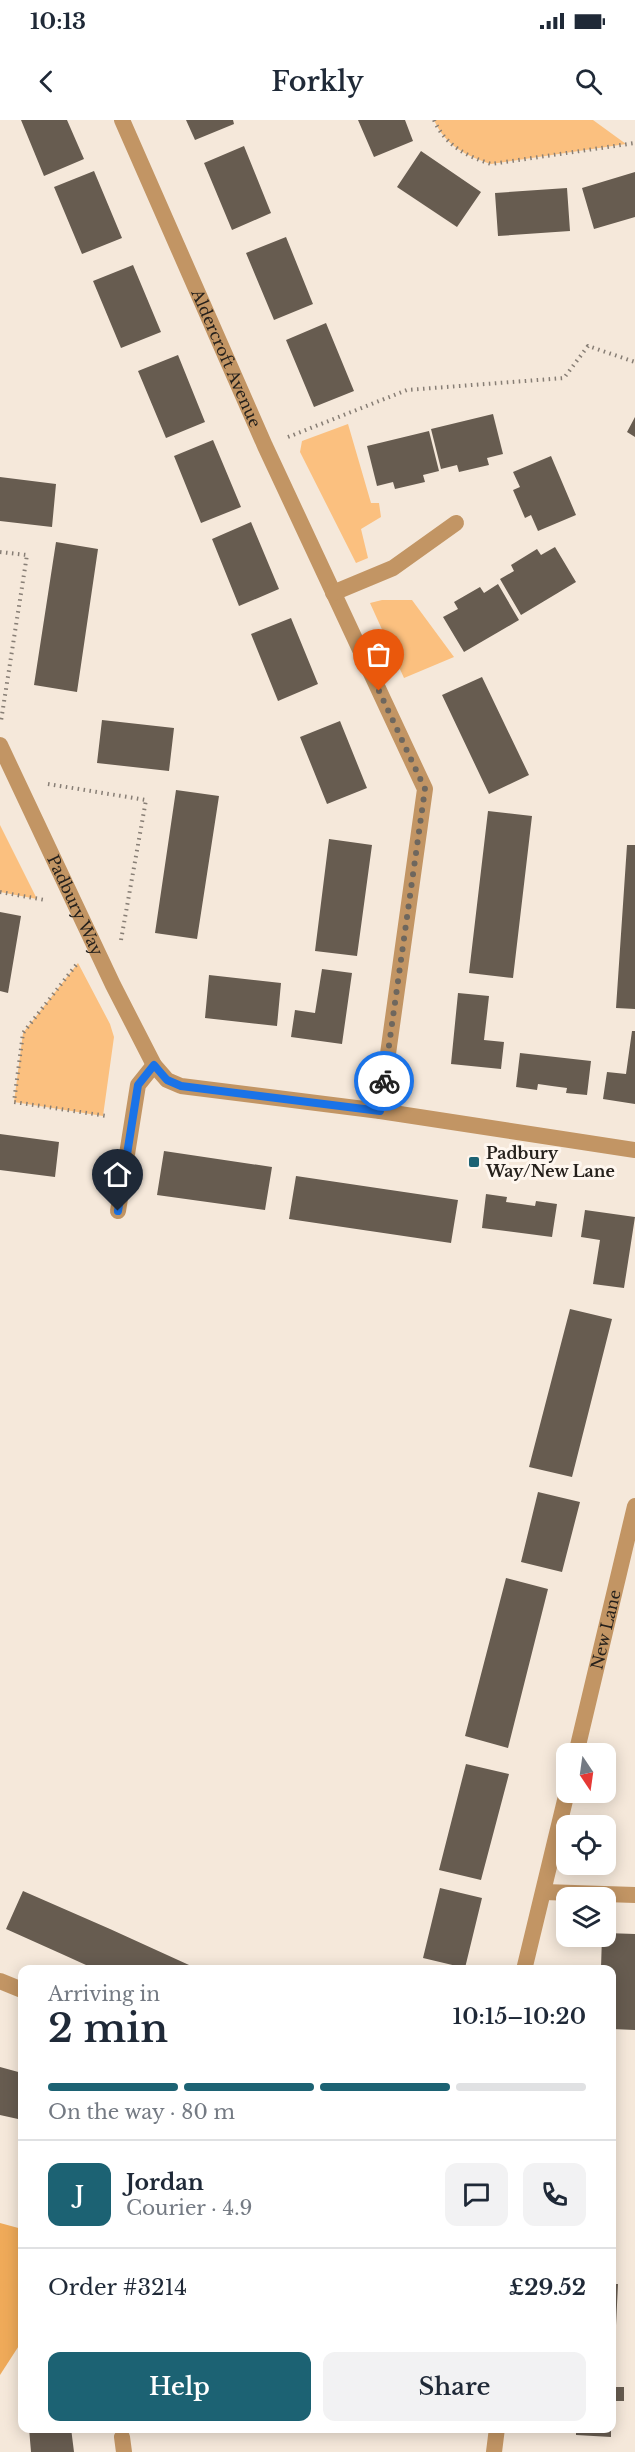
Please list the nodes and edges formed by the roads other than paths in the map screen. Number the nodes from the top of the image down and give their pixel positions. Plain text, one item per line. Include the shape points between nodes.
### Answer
1 (122, 120) edge
2 (456, 523) dead end
3 (333, 593) junction
4 (0, 745) edge
5 (154, 1065) junction
6 (380, 1111) junction
7 (635, 1150) edge
8 (118, 1211) dead end
9 (635, 1506) edge
10 (579, 1743) edge
11 (564, 1803) edge
12 (544, 1892) junction
13 (635, 1895) edge
14 (526, 1965) edge
15 (0, 1980) edge
16 (18, 1988) edge
17 (496, 2433) edge
18 (494, 2452) edge

1 - 3 street, Aldercroft Avenue
2 - 3 street via 393,568
3 - 6 street, Aldercroft Avenue via 425,789
4 - 5 street, Padbury Way
5 - 6 street, Padbury Way via 167,1080 181,1086
5 - 8 street via 138,1085
6 - 7 street, Padbury Way
9 - 10 street, New Lane
11 - 12 street
12 - 13 street
12 - 14 street
15 - 16 street
17 - 18 street

